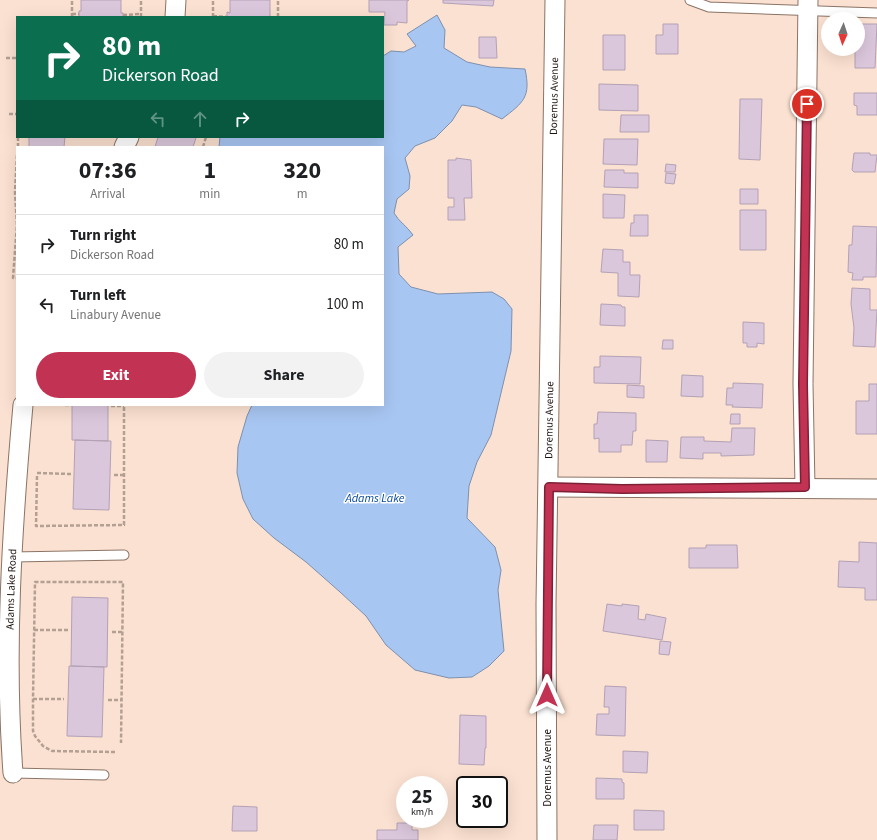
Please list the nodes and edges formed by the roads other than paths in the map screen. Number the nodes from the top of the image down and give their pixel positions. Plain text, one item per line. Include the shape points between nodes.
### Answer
1 (176, 0) edge
2 (555, 0) edge
3 (690, 0) edge
4 (808, 5) edge
5 (877, 13) edge
6 (175, 16) edge
7 (23, 406) edge
8 (549, 487) junction
9 (805, 487) junction
10 (877, 489) edge
11 (124, 556) dead end
12 (12, 557) junction
13 (13, 773) joint
14 (104, 775) dead end
15 (547, 840) edge

1 - 6 street
2 - 8 street, Doremus Avenue
3 - 4 lane via 709,7
4 - 5 lane
4 - 9 street via 803,384
7 - 12 street, Adams Lake Road
8 - 9 street
8 - 15 street, Doremus Avenue via 546,604
9 - 10 street
11 - 12 lane
12 - 13 street, Adams Lake Road via 10,729
13 - 14 lane

